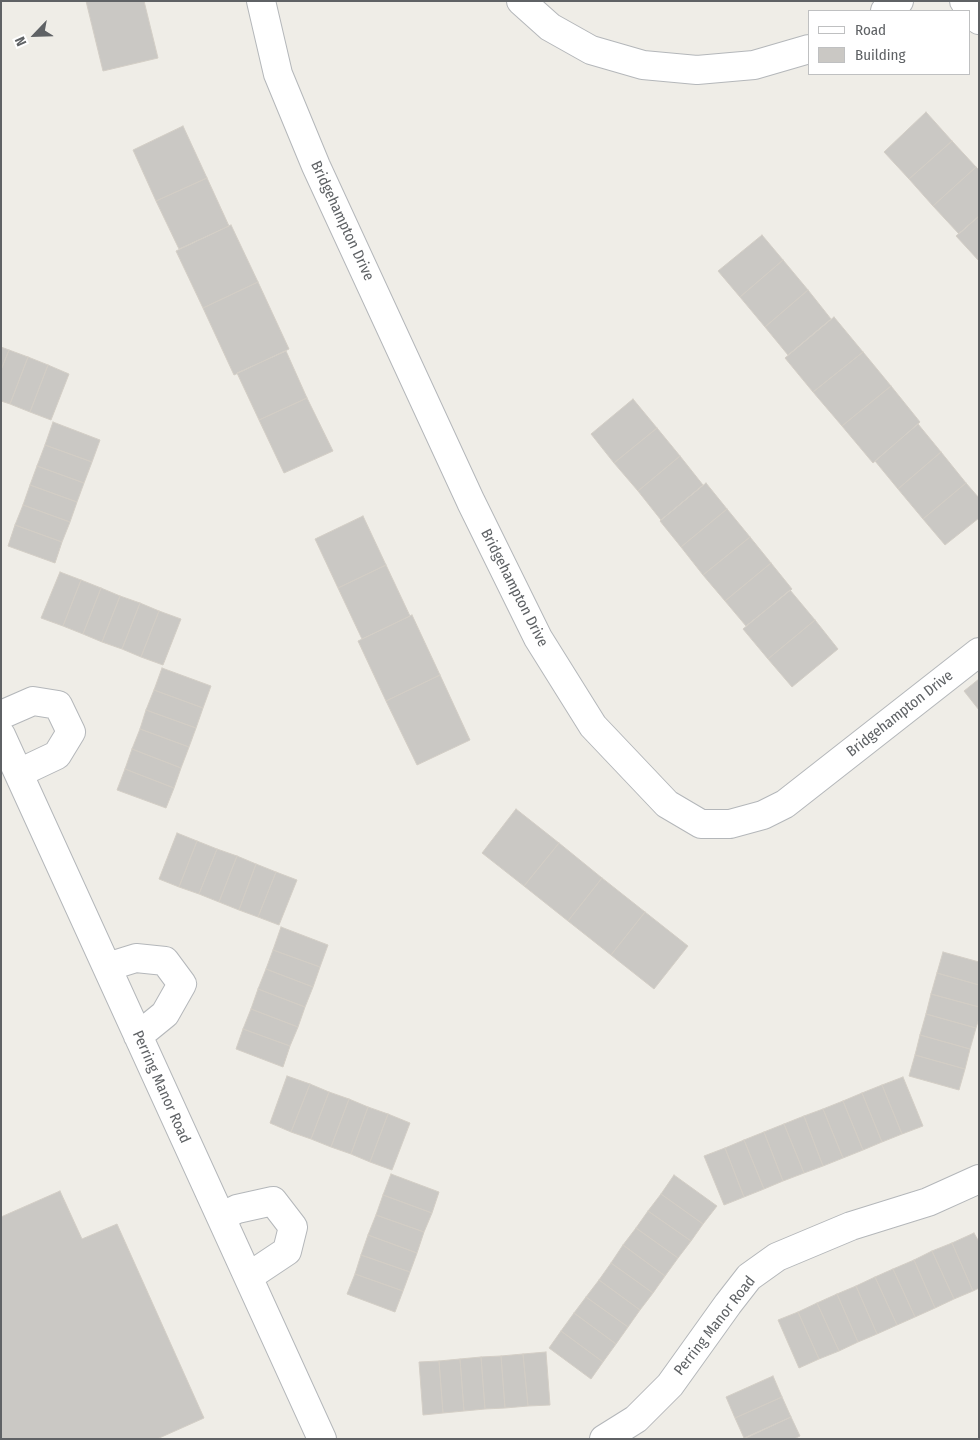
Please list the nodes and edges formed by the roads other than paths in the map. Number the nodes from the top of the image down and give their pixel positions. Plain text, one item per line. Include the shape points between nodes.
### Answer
1 (262, 1) edge
2 (521, 1) edge
3 (899, 1) edge
4 (964, 1) edge
5 (886, 10) edge
6 (979, 20) edge
7 (808, 49) edge
8 (979, 652) edge
9 (1, 715) edge
10 (1, 734) edge
11 (19, 774) junction
12 (107, 967) junction
13 (138, 1036) junction
14 (979, 1179) edge
15 (221, 1217) junction
16 (248, 1277) junction
17 (322, 1439) edge
18 (604, 1439) edge

1 - 8 street, Bridgehampton Drive via 278,74 316,166 471,502 538,638 593,726 667,804 701,824 730,824 763,815 785,804
2 - 7 street via 550,27 591,50 643,65 697,70 754,65
3 - 5 street
4 - 6 street
9 - 11 street via 33,701 58,705 71,732 57,755
10 - 11 street, Perring Manor Road
11 - 12 street, Perring Manor Road
12 - 13 street, Perring Manor Road
12 - 13 street via 136,958 165,962 182,984 165,1014
13 - 15 street, Perring Manor Road
14 - 18 street, Perring Manor Road via 928,1202 851,1226 776,1257 749,1277 670,1385 636,1419
15 - 16 street, Perring Manor Road
15 - 16 street via 238,1209 273,1201 293,1227 287,1251
16 - 17 street, Perring Manor Road

